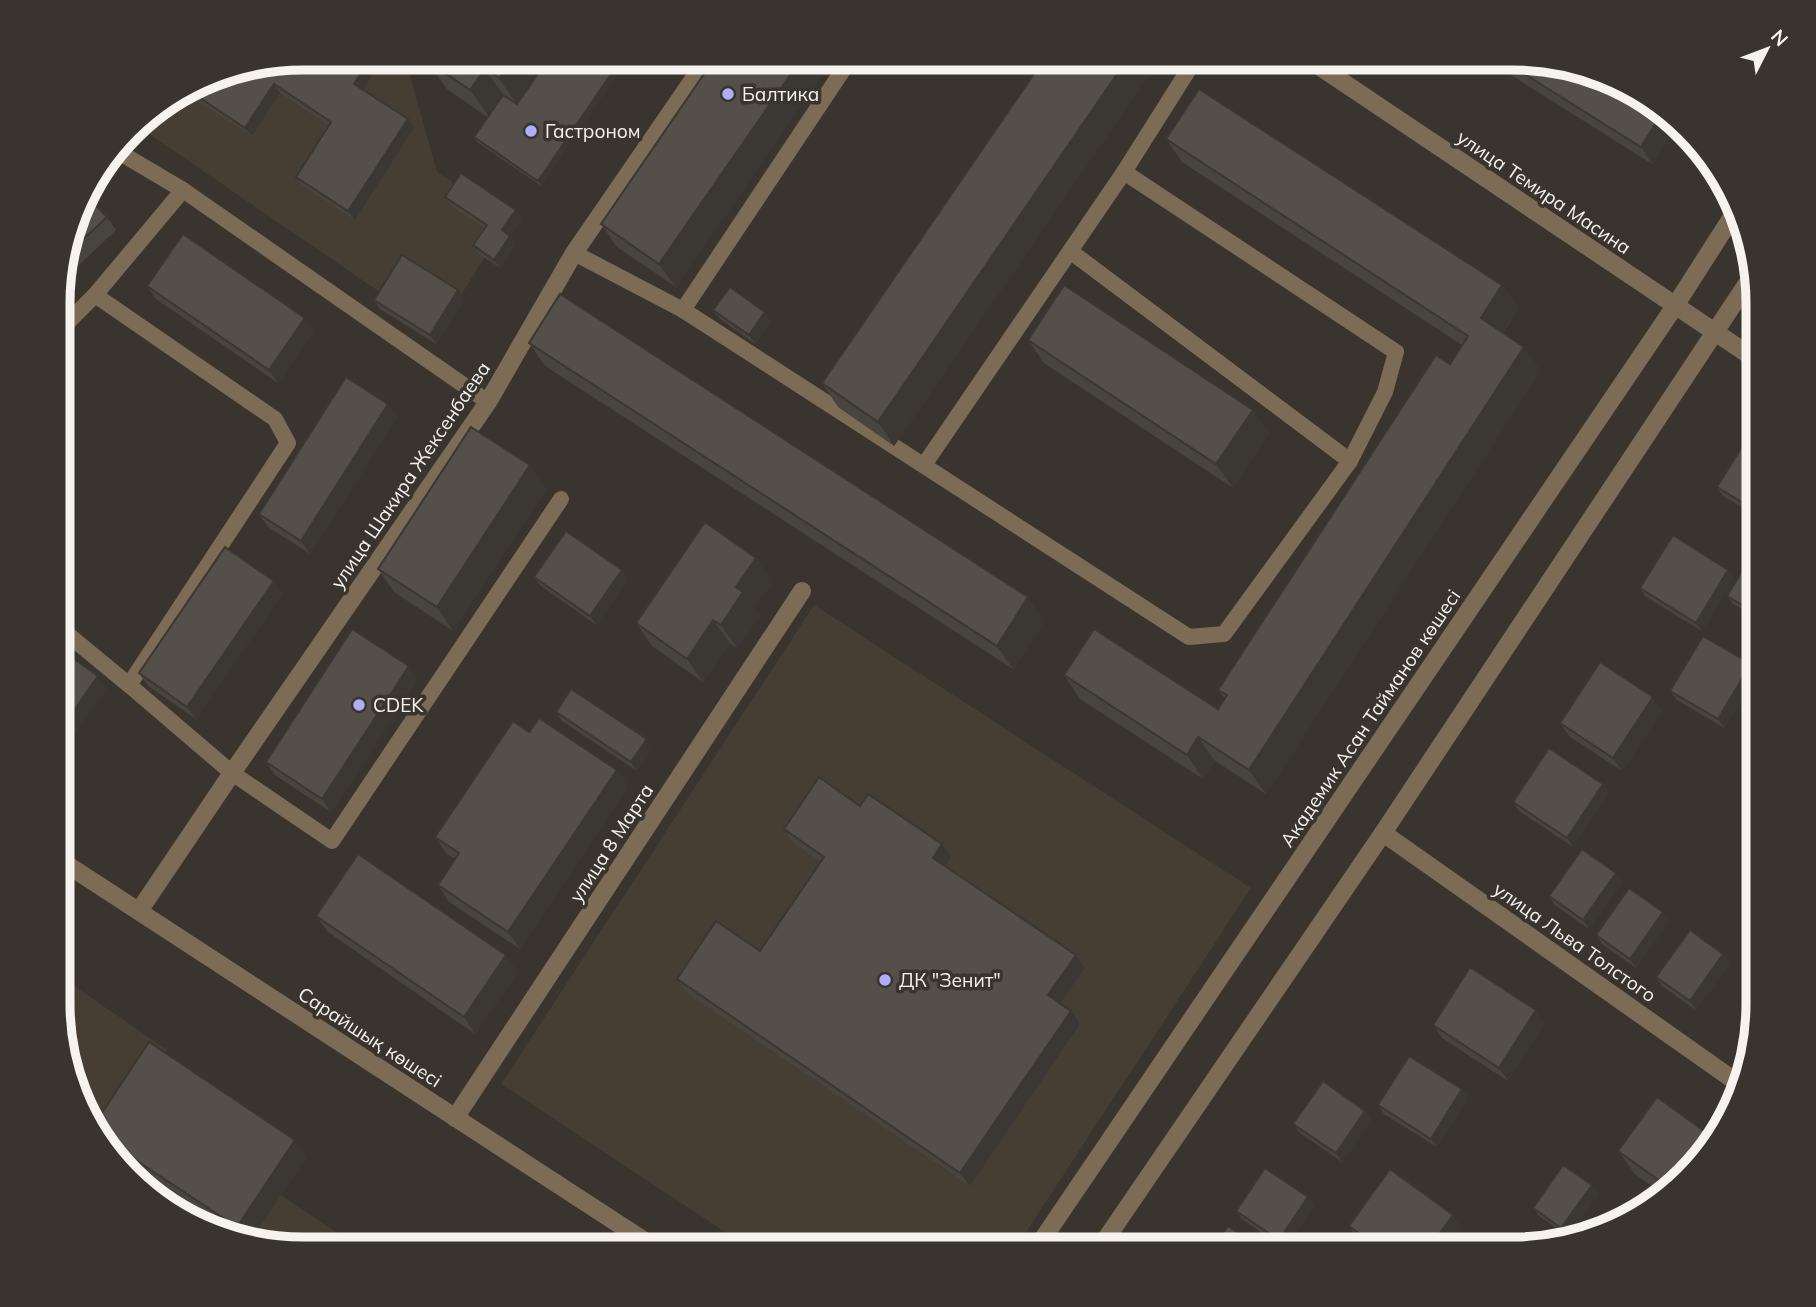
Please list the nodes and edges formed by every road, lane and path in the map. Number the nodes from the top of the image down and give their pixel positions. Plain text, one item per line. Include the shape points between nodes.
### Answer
1 (700, 70) edge
2 (843, 70) edge
3 (1188, 70) edge
4 (1325, 70) edge
5 (124, 154) edge
6 (1124, 172) junction
7 (183, 190) junction
8 (1730, 220) edge
9 (1070, 251) junction
10 (574, 253) junction
11 (1746, 285) edge
12 (95, 295) junction
13 (1675, 306) junction
14 (683, 310) junction
15 (70, 320) edge
16 (1714, 332) junction
17 (1746, 353) edge
18 (488, 402) junction
19 (1350, 461) junction
20 (924, 465) junction
21 (561, 499) dead end
22 (802, 591) dead end
23 (70, 636) edge
24 (129, 685) junction
25 (232, 773) junction
26 (1382, 833) junction
27 (70, 866) edge
28 (139, 911) junction
29 (1733, 1079) edge
30 (455, 1118) junction
31 (638, 1237) edge
32 (1044, 1237) edge
33 (1107, 1237) edge

1 - 10 street, улица Шакира Жексенбаева
2 - 14 lane
3 - 6 lane
4 - 13 street, улица Темира Масина
5 - 7 lane
6 - 9 lane
6 - 19 lane via 1396,352 1385,392
7 - 12 lane
7 - 18 lane
8 - 13 street, Академик Асан Тайманов көшесі
9 - 19 lane
9 - 20 lane
10 - 14 lane
10 - 18 street, улица Шакира Жексенбаева
11 - 16 street
12 - 15 lane
12 - 24 lane via 275,418 288,443
13 - 16 street, улица Темира Масина
13 - 32 street, Академик Асан Тайманов көшесі
14 - 20 lane
16 - 17 street, улица Темира Масина
16 - 26 street
18 - 25 street, улица Шакира Жексенбаева
19 - 20 lane via 1224,634 1189,637
21 - 25 lane via 332,841
22 - 30 street, улица 8 Марта
23 - 24 lane
24 - 25 lane
25 - 28 street, улица Шакира Жексенбаева
26 - 29 street, улица Льва Толстого
26 - 33 street
27 - 28 street, Сарайшық көшесі
28 - 30 street, Сарайшық көшесі
30 - 31 street, Сарайшық көшесі

